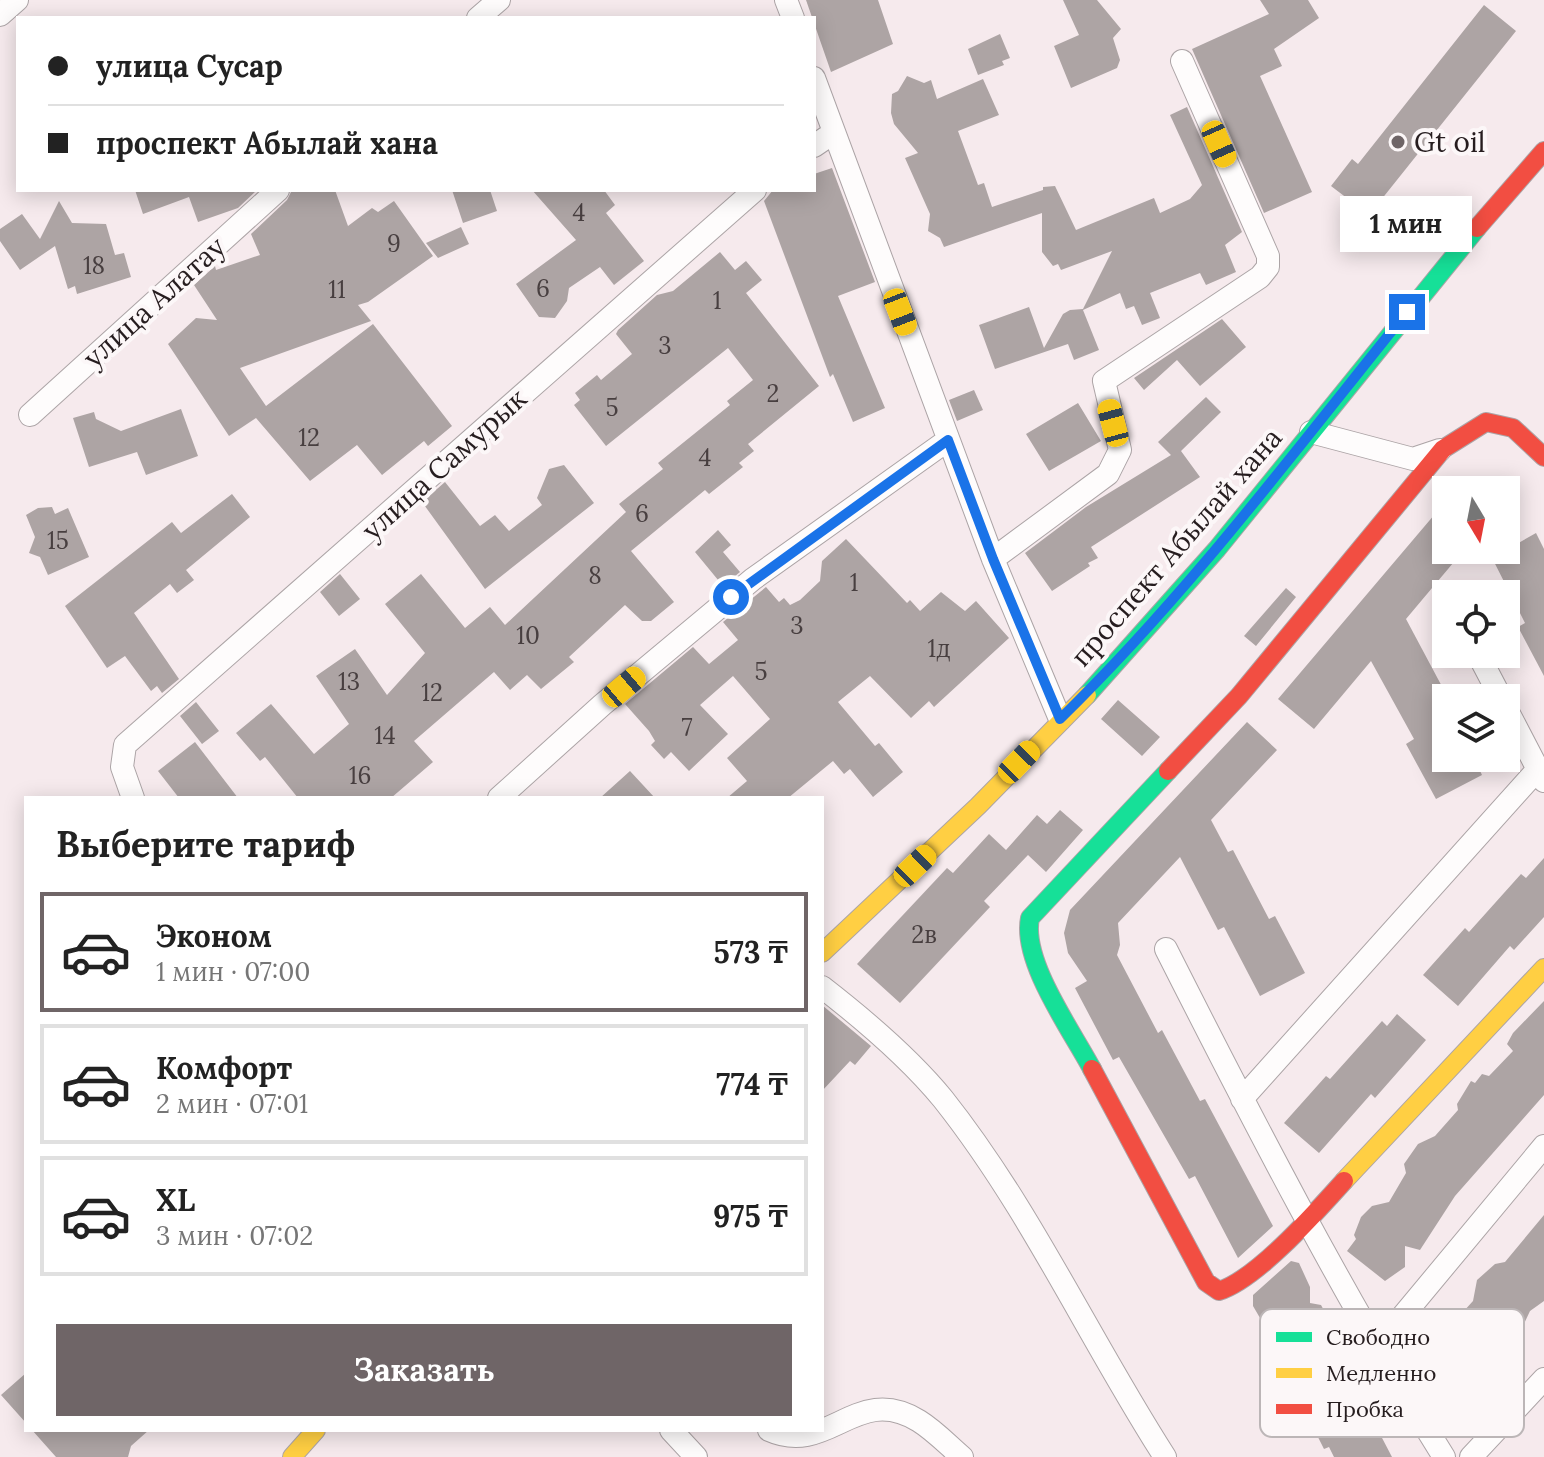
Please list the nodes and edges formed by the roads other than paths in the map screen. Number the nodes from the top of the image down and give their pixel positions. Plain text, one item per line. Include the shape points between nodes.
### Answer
1 (17, 0) edge
2 (499, 0) edge
3 (0, 15) edge
4 (480, 16) edge
5 (1182, 61) dead end
6 (816, 84) edge
7 (833, 133) junction
8 (816, 145) edge
9 (1544, 151) edge
10 (276, 192) edge
11 (753, 192) edge
12 (30, 415) dead end
13 (1311, 432) junction
14 (948, 440) junction
15 (1443, 449) junction
16 (1544, 457) edge
17 (993, 559) junction
18 (1060, 719) junction
19 (1520, 735) edge
20 (1541, 776) edge
21 (132, 796) edge
22 (501, 796) edge
23 (1166, 949) dead end
24 (824, 951) edge
25 (1544, 968) edge
26 (824, 988) edge
27 (1242, 1099) junction
28 (1544, 1146) edge
29 (1309, 1219) junction
30 (1357, 1309) edge
31 (1409, 1309) edge
32 (1544, 1379) edge
33 (1524, 1400) edge
34 (824, 1428) edge
35 (314, 1432) edge
36 (673, 1432) edge
37 (774, 1432) edge
38 (815, 1432) edge
39 (1432, 1437) edge
40 (1490, 1437) edge
41 (292, 1457) edge
42 (696, 1457) edge
43 (962, 1457) edge
44 (1165, 1457) edge
45 (1444, 1457) edge
46 (1471, 1457) edge

1 - 3 street
2 - 4 street
5 - 17 street via 1268,256 1268,267 1104,381 1120,450 1108,474
6 - 7 street
7 - 8 street
7 - 14 street
9 - 13 street, проспект Абылай хана via 1445,264
10 - 12 street, улица Алатау
11 - 21 street, улица Самурык via 132,738 125,745 122,767
13 - 15 street via 1413,459
13 - 18 street, проспект Абылай хана via 1138,641
14 - 17 street
14 - 22 street via 753,579
15 - 16 street via 1486,422 1513,428
15 - 29 street via 1239,696 1030,918 1027,932 1031,954 1206,1282 1219,1291 1235,1286
17 - 18 street
18 - 24 street, проспект Абылай хана via 978,806
19 - 20 street
20 - 27 street
23 - 27 street
25 - 29 street
26 - 44 street via 941,1097 1059,1273 1118,1385
27 - 29 street
28 - 31 street
29 - 30 street
32 - 33 street
34 - 43 street via 872,1408 891,1410 919,1421
35 - 41 street
36 - 42 street
37 - 38 street via 801,1438
39 - 45 street
40 - 46 street

